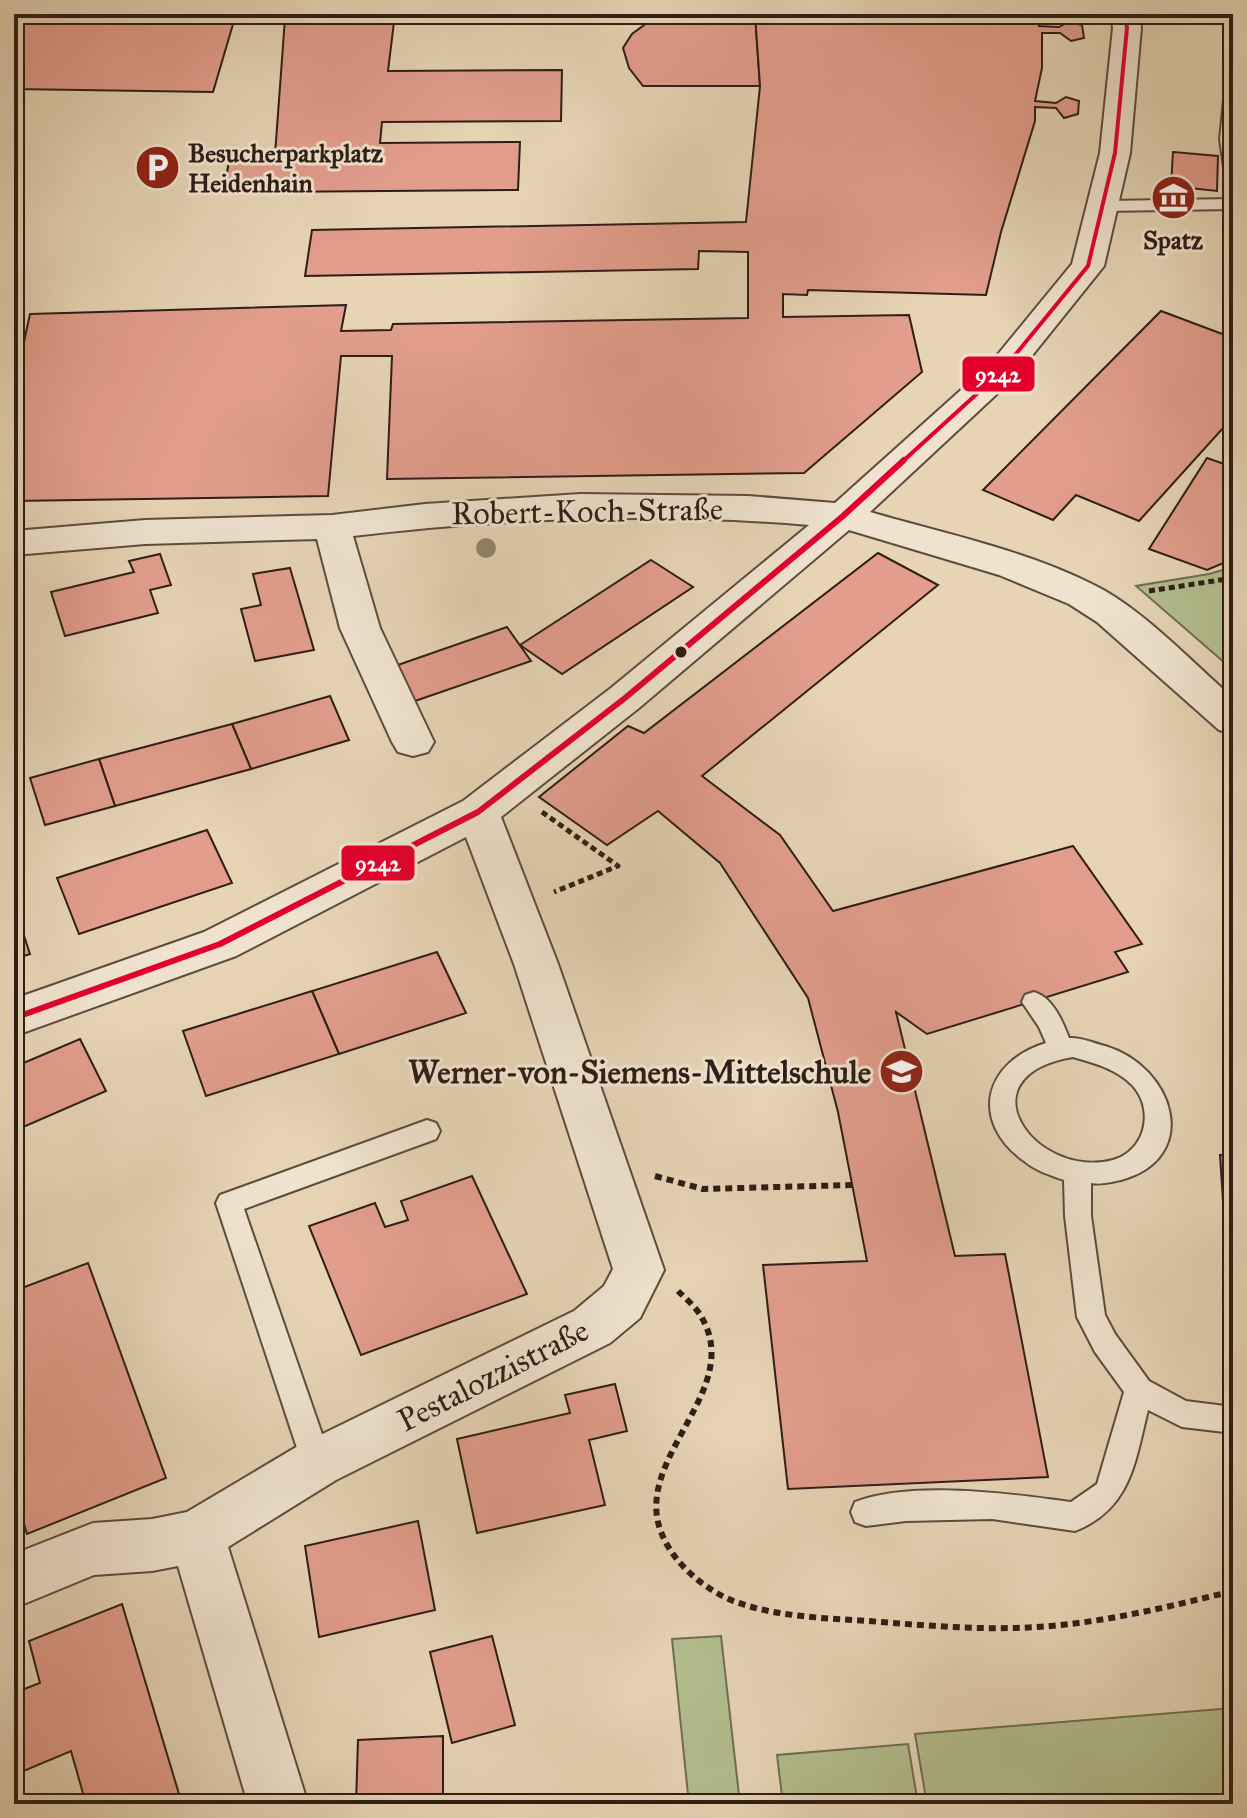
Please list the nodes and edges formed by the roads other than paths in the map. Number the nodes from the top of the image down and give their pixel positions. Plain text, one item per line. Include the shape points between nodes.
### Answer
1 (1125, 14) edge
2 (1233, 91) edge
3 (1233, 175) edge
4 (1233, 204) edge
5 (1104, 206) junction
6 (843, 516) junction
7 (332, 527) junction
8 (14, 543) edge
9 (1233, 720) edge
10 (413, 742) dead end
11 (478, 812) junction
12 (1034, 1002) dead end
13 (14, 1018) edge
14 (1061, 1049) junction
15 (427, 1131) dead end
16 (1077, 1173) junction
17 (1139, 1390) junction
18 (1233, 1420) edge
19 (317, 1463) junction
20 (866, 1512) dead end
21 (197, 1536) junction
22 (14, 1581) edge
23 (278, 1804) edge

1 - 5 street via 1115,153
2 - 3 lane via 1228,139
4 - 5 lane
5 - 6 street via 1088,266 1002,371
6 - 7 street, Robert-Koch-Straße via 748,508 580,506
6 - 9 street, Robert-Koch-Straße via 1042,576 1098,604
6 - 11 street via 625,698
7 - 8 street, Robert-Koch-Straße via 145,532
7 - 10 street via 360,628
11 - 13 street via 220,944
11 - 19 street, Pestalozzistraße via 536,964 639,1270 622,1302 592,1327
12 - 14 lane
14 - 16 lane via 1027,1059 1012,1074 1004,1093 1004,1114 1029,1152
14 - 16 lane via 1098,1051 1122,1061 1142,1077 1161,1117 1146,1154 1127,1167
15 - 19 lane via 229,1203
16 - 17 lane via 1091,1317
17 - 18 lane via 1182,1414
17 - 20 lane via 1107,1494 1075,1517 992,1505
19 - 21 street, Pestalozzistraße
21 - 22 street, Pestalozzistraße via 93,1549
21 - 23 street

